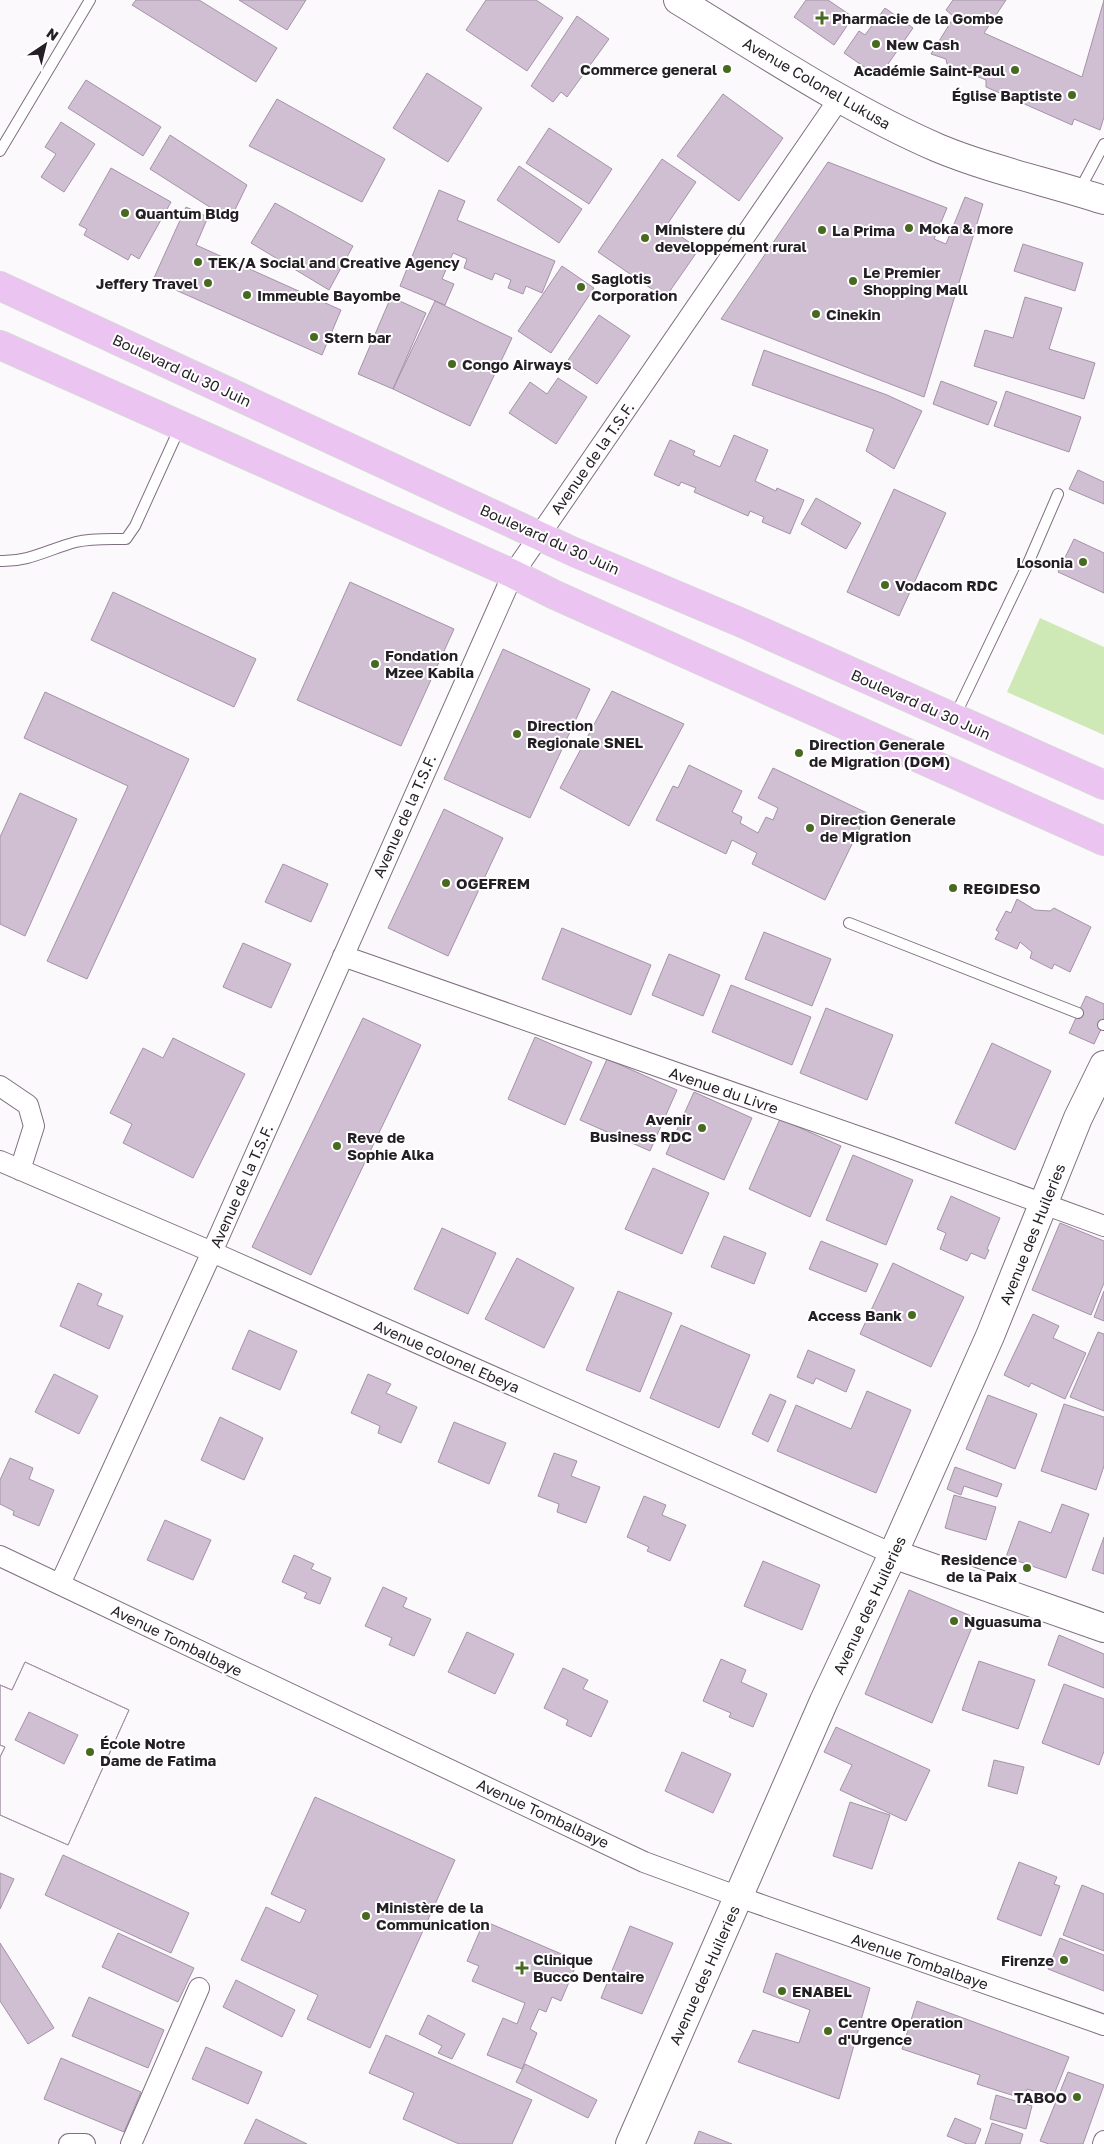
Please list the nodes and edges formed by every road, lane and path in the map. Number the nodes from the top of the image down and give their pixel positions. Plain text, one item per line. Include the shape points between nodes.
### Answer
1 (90, 0) edge
2 (678, 0) edge
3 (839, 99) junction
4 (1104, 144) edge
5 (0, 152) edge
6 (1091, 196) edge
7 (0, 286) edge
8 (0, 345) edge
9 (180, 426) junction
10 (1058, 494) dead end
11 (539, 535) junction
12 (0, 561) edge
13 (513, 574) junction
14 (954, 719) junction
15 (1104, 785) edge
16 (1104, 841) edge
17 (849, 923) dead end
18 (343, 956) junction
19 (1078, 1013) dead end
20 (1104, 1065) edge
21 (0, 1086) edge
22 (0, 1162) edge
23 (20, 1170) junction
24 (1045, 1203) junction
25 (1104, 1226) edge
26 (212, 1252) junction
27 (893, 1554) junction
28 (0, 1556) edge
29 (60, 1584) junction
30 (1104, 1628) edge
31 (739, 1897) junction
32 (199, 1988) dead end
33 (1104, 2025) edge
34 (69, 2144) edge
35 (85, 2144) edge
36 (131, 2144) edge
37 (630, 2144) edge

1 - 5 lane
2 - 3 main road, Avenue Colonel Lukusa
3 - 6 main road, Avenue Colonel Lukusa via 939,148
3 - 11 street, Avenue de la T.S.F.
4 - 6 lane
7 - 11 main road, Boulevard du 30 Juin
8 - 9 main road
9 - 12 lane via 135,526 126,539 75,542 41,556
9 - 13 main road
10 - 14 lane
11 - 13 street, Avenue de la T.S.F.
11 - 14 main road, Boulevard du 30 Juin
13 - 16 main road
13 - 18 street, Avenue de la T.S.F.
14 - 15 main road, Boulevard du 30 Juin
17 - 19 lane
18 - 24 street, Avenue du Livre
18 - 26 street, Avenue de la T.S.F.
20 - 24 main road, Avenue des Huileries via 1078,1118
21 - 23 street via 28,1105 34,1126
22 - 23 street, Avenue colonel Ebeya
23 - 26 street, Avenue colonel Ebeya
24 - 25 street, Avenue du Livre
24 - 27 main road, Avenue des Huileries
26 - 27 street, Avenue colonel Ebeya
26 - 29 street, Avenue de la T.S.F.
27 - 30 main road
27 - 31 main road, Avenue des Huileries via 824,1701
28 - 29 street, Avenue Tombalbaye
29 - 31 street, Avenue Tombalbaye via 644,1862
31 - 33 street, Avenue Tombalbaye
31 - 37 main road, Avenue des Huileries
32 - 36 street
34 - 35 street

